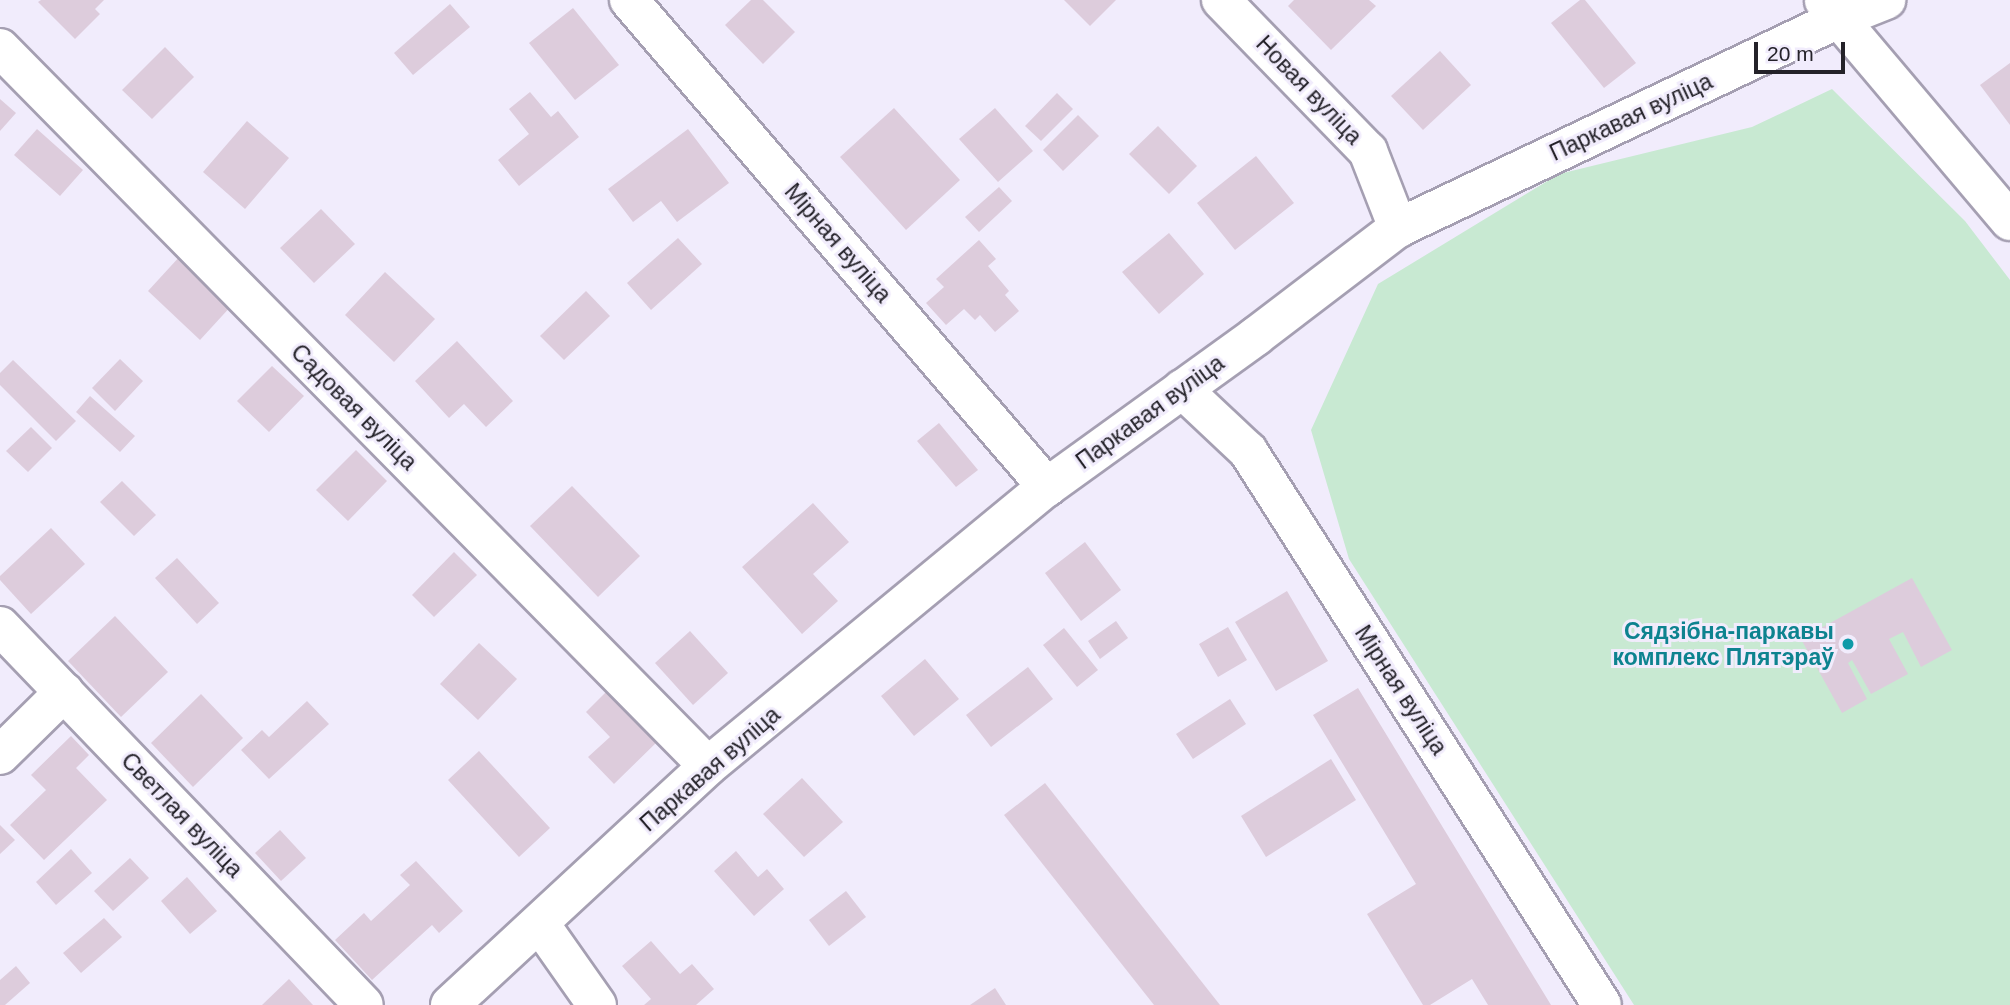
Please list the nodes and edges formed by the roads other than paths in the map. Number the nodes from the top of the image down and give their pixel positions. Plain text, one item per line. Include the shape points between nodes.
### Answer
1 (629, 0) edge
2 (1221, 0) edge
3 (1886, 0) edge
4 (1831, 9) edge
5 (0, 48) edge
6 (2010, 221) edge
7 (1398, 228) junction
8 (1182, 389) junction
9 (1047, 487) junction
10 (0, 626) edge
11 (64, 692) junction
12 (0, 755) edge
13 (708, 766) junction
14 (540, 923) junction
15 (364, 1005) edge
16 (450, 1005) edge
17 (597, 1005) edge
18 (1602, 1005) edge

1 - 9 street, Мірная вуліца
2 - 7 street, Новая вуліца via 1368,151
3 - 4 street, Паркавая вуліца
4 - 6 street
4 - 7 street, Паркавая вуліца
5 - 13 street, Садовая вуліца
7 - 8 street, Паркавая вуліца
8 - 9 street, Паркавая вуліца
8 - 18 street, Мірная вуліца via 1248,451
9 - 13 street, Паркавая вуліца
10 - 11 street, Светлая вуліца
11 - 12 street
11 - 15 street, Светлая вуліца
13 - 14 street, Паркавая вуліца
14 - 16 street, Паркавая вуліца
14 - 17 street

